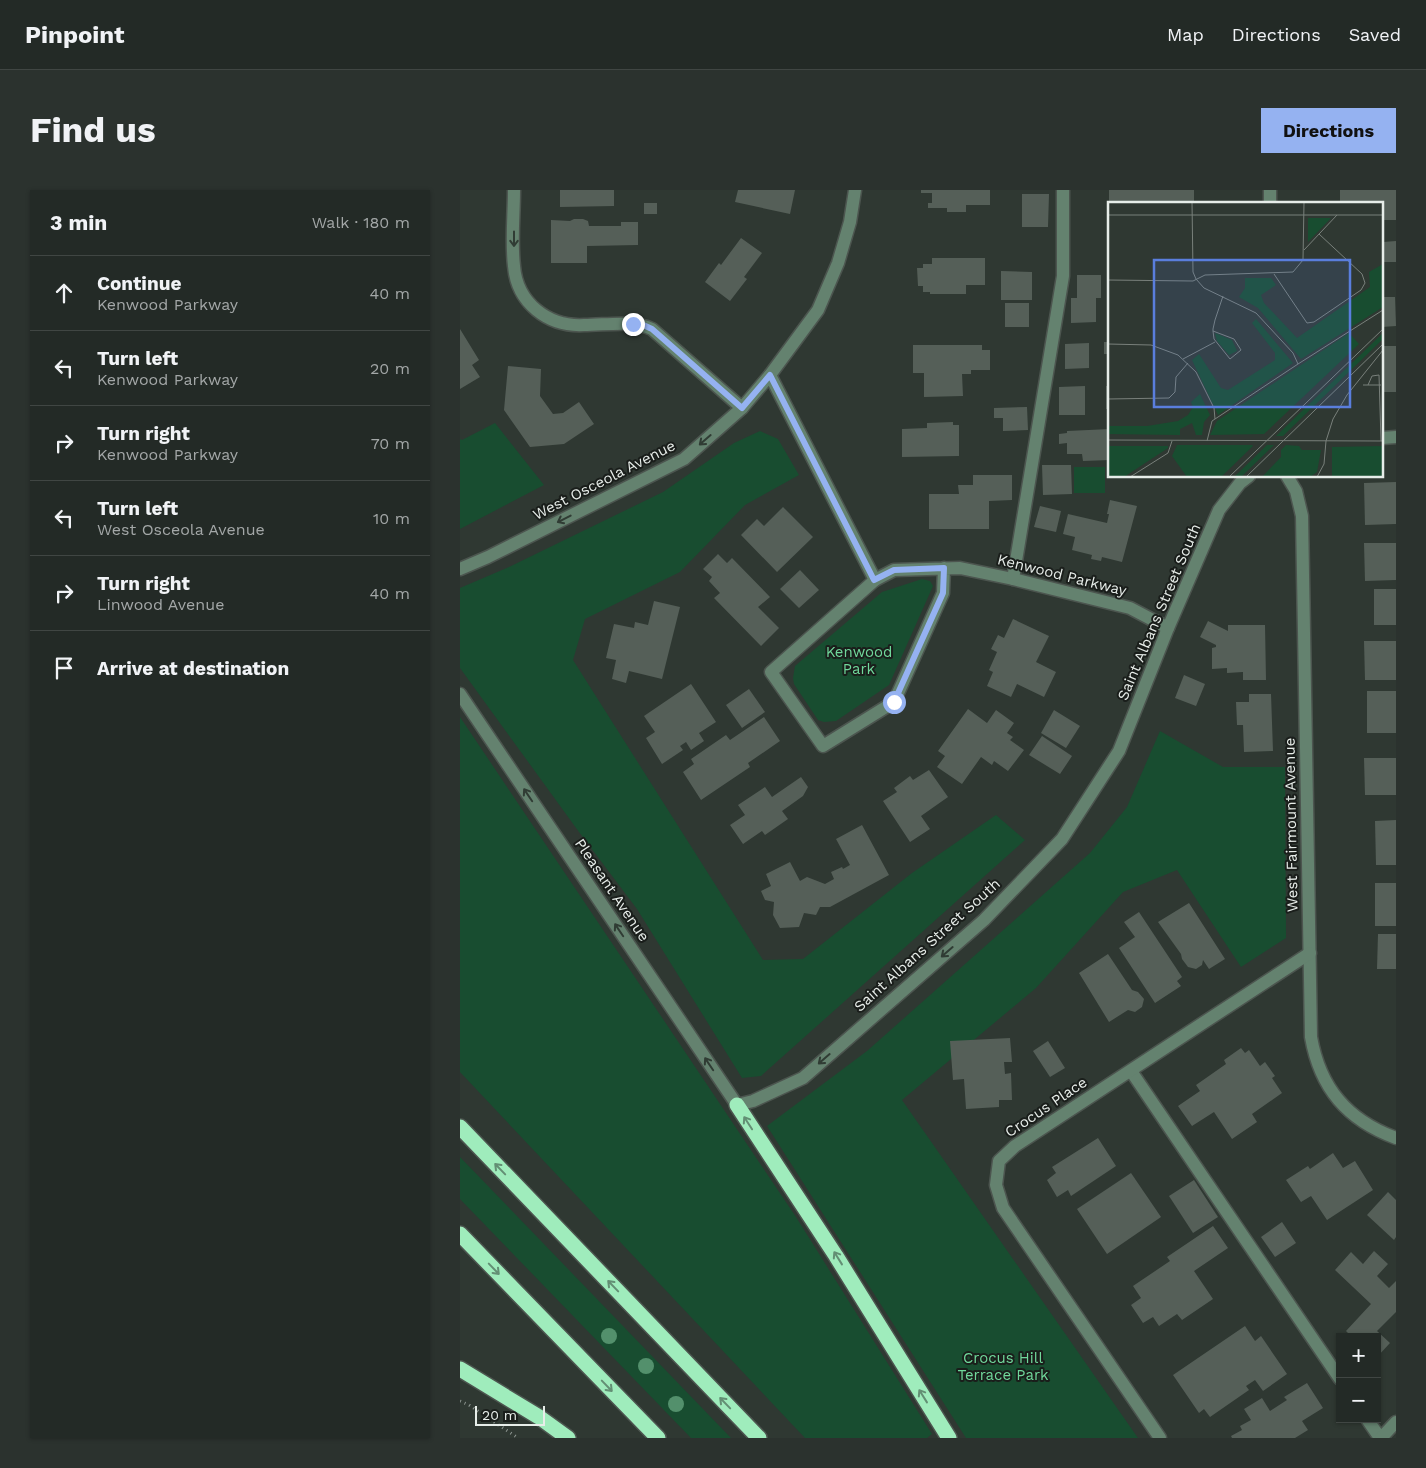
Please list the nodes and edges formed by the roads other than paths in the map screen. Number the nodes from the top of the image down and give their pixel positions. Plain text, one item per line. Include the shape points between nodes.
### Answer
1 (514, 190) edge
2 (855, 190) edge
3 (1063, 190) edge
4 (770, 375) junction
5 (742, 408) junction
6 (1246, 478) edge
7 (1288, 478) edge
8 (944, 568) junction
9 (460, 569) edge
10 (1013, 579) junction
11 (874, 580) junction
12 (1168, 628) junction
13 (460, 694) edge
14 (1310, 953) junction
15 (1131, 1071) junction
16 (737, 1105) junction
17 (460, 1127) edge
18 (1396, 1138) edge
19 (460, 1234) edge
20 (460, 1370) edge
21 (1339, 1378) edge
22 (1396, 1422) edge
23 (1370, 1423) edge
24 (568, 1438) edge
25 (658, 1438) edge
26 (759, 1438) edge
27 (949, 1438) edge
28 (1160, 1438) edge
29 (1380, 1438) edge

1 -> 5 street via 517,283 536,311 551,320 574,326 641,324 652,329
2 - 4 street, West Osceola Avenue via 838,263 818,310
3 - 10 street via 1062,276
4 - 5 street, West Osceola Avenue
4 - 11 street
5 -> 9 street, West Osceola Avenue via 684,459
6 - 12 street, Saint Albans Street South via 1219,510
7 - 14 street, West Fairmount Avenue via 1296,491 1302,516
8 - 10 street, Kenwood Parkway via 960,568
8 - 11 street, Kenwood Parkway via 894,570
8 - 11 street, Kenwood Parkway via 943,593 894,702 823,746 771,672
10 - 12 street, Kenwood Parkway via 1135,610
12 -> 16 street, Saint Albans Street South via 1119,751 1062,839 984,920 803,1078 753,1102
16 -> 13 street, Pleasant Avenue
14 - 15 street, Crocus Place
14 - 18 street, West Fairmount Avenue via 1311,1036 1323,1077 1337,1099 1355,1117
15 - 21 street
15 - 28 street, Crocus Place via 1015,1146 999,1162 996,1185 1003,1208
27 -> 16 highway
26 -> 17 highway
19 -> 25 highway
20 - 24 highway
22 - 29 street
23 - 29 street

